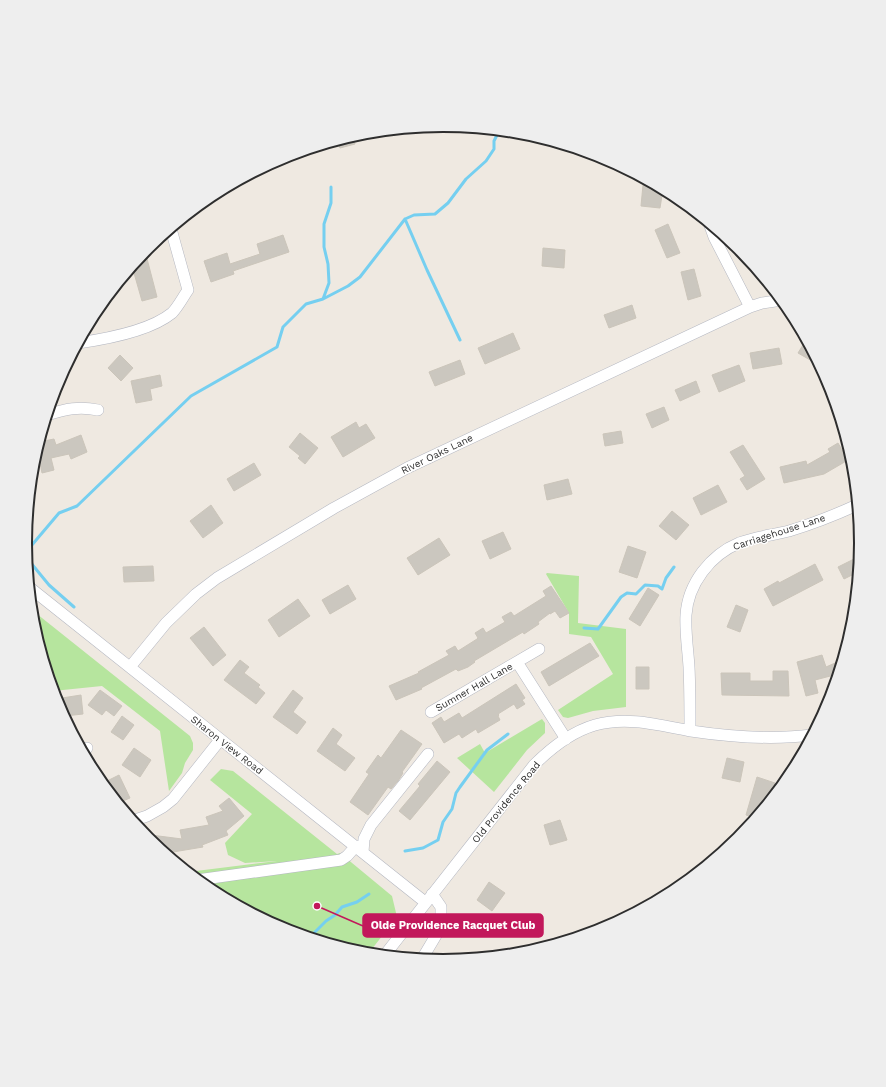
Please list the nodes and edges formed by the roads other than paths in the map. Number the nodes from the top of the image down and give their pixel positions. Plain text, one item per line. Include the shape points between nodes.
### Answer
1 (712, 233) edge
2 (172, 234) edge
3 (775, 301) edge
4 (750, 307) junction
5 (85, 342) edge
6 (98, 410) dead end
7 (53, 413) edge
8 (852, 507) edge
9 (35, 592) edge
10 (539, 649) dead end
11 (517, 662) junction
12 (130, 667) junction
13 (431, 712) dead end
14 (690, 730) junction
15 (806, 736) edge
16 (566, 739) junction
17 (220, 740) junction
18 (428, 754) dead end
19 (138, 819) edge
20 (359, 849) junction
21 (206, 879) edge
22 (429, 898) junction
23 (388, 951) edge
24 (425, 954) edge

1 - 4 street
2 - 5 street via 188,290 173,312 157,323 127,333
3 - 4 street, River Oaks Lane
4 - 12 street, River Oaks Lane via 417,463 334,508 196,594 166,623
6 - 7 street via 71,408
8 - 14 street, Carriagehouse Lane via 789,531 738,543 713,559 698,577 686,614
9 - 12 street, Sharon View Road
10 - 11 street, Sumner Hall Lane
11 - 13 street, Sumner Hall Lane
11 - 16 street, Sumner Hall Lane
12 - 17 street, Sharon View Road
14 - 15 street, Old Providence Road via 767,738
14 - 16 street, Old Providence Road via 623,721 594,725
16 - 22 street, Old Providence Road via 534,765
17 - 19 street via 174,799 164,808
17 - 20 street, Sharon View Road
18 - 20 street via 371,825
20 - 21 street via 340,860
20 - 22 street, Sharon View Road
22 - 23 street, Old Providence Road
22 - 24 street via 441,907 441,927

